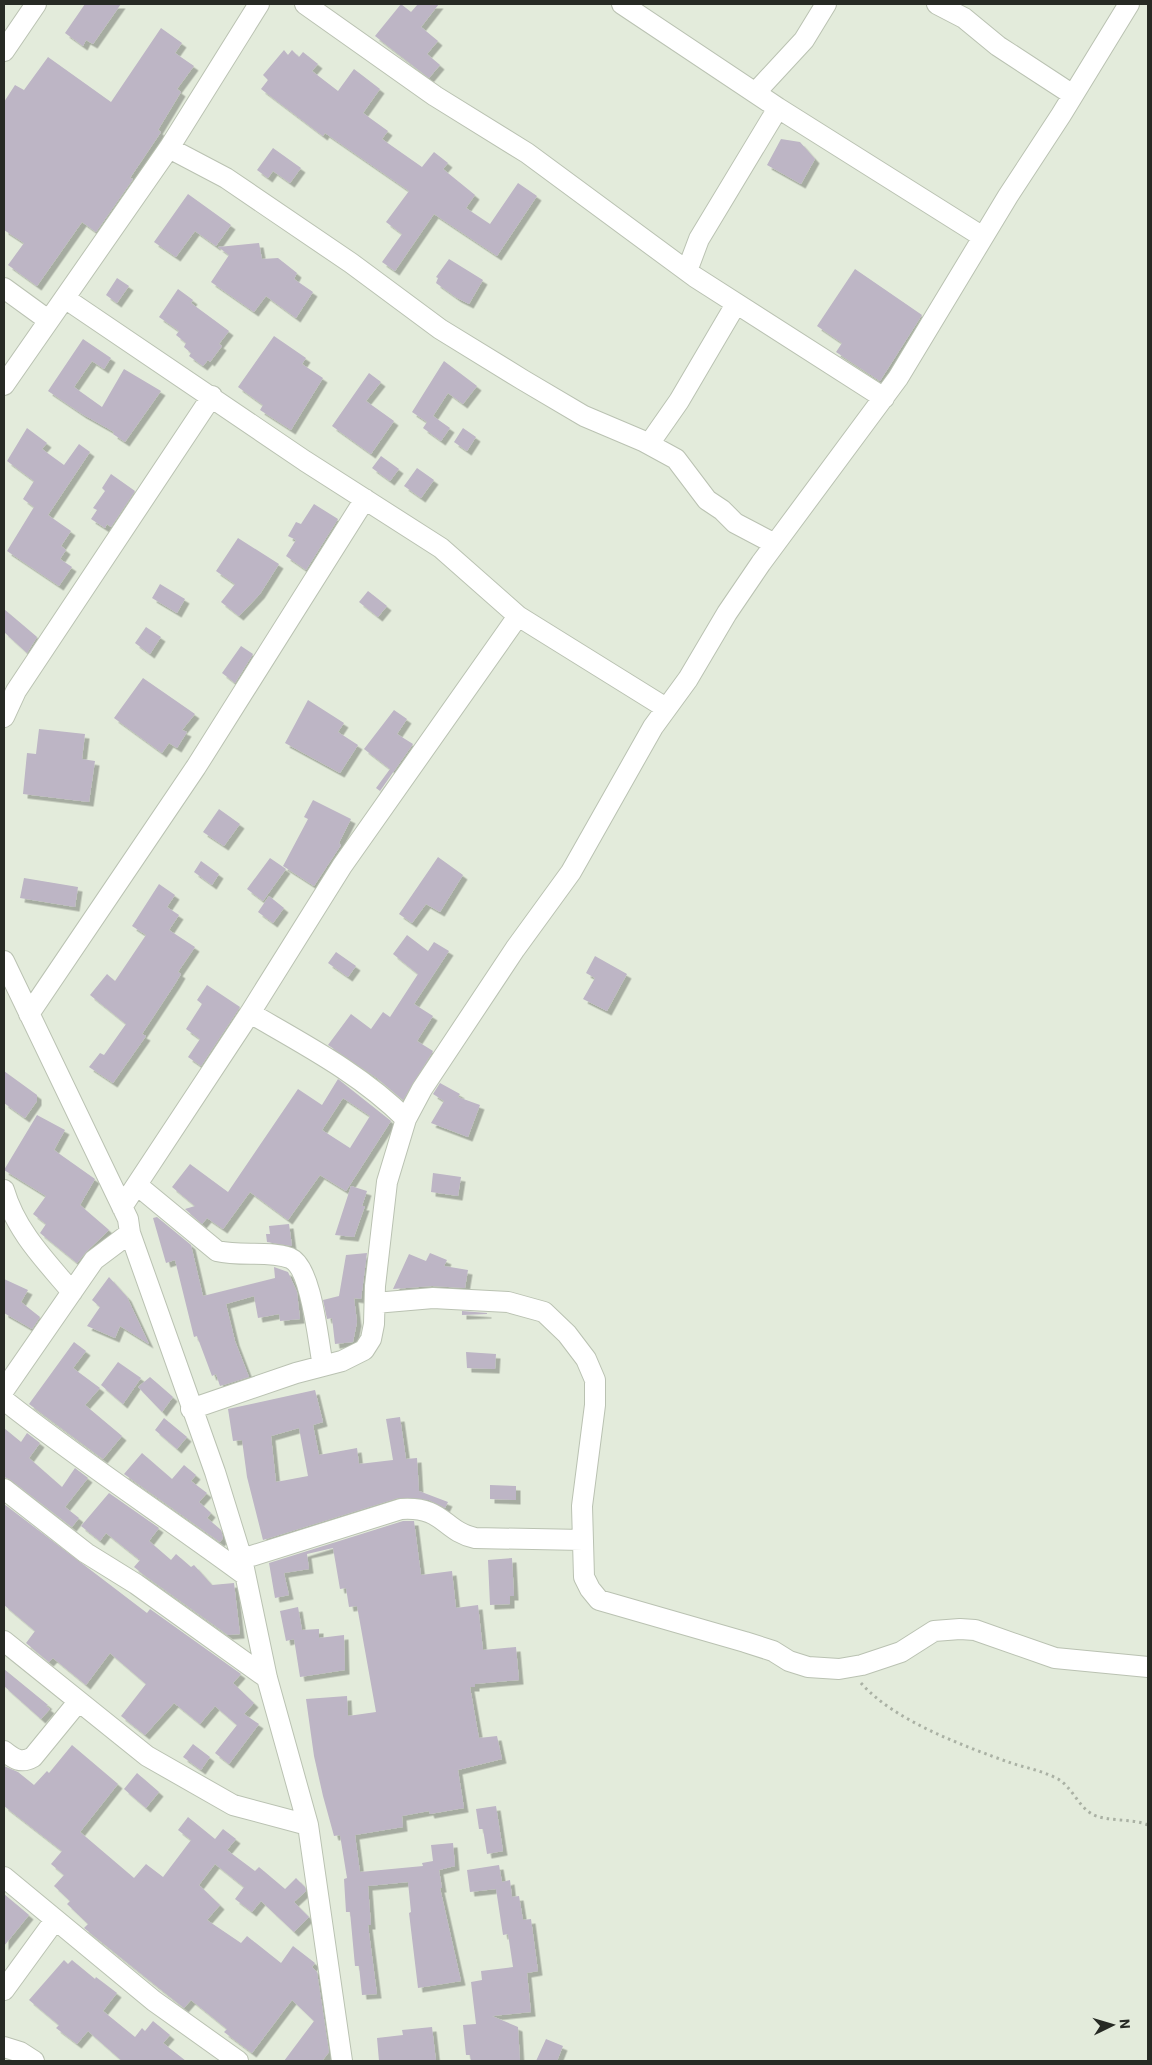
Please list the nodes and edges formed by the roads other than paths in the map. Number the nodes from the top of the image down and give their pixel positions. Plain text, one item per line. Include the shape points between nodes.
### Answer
1 (36, 4) edge
2 (259, 4) edge
3 (305, 4) edge
4 (622, 4) edge
5 (826, 4) edge
6 (937, 4) edge
7 (1122, 8) edge
8 (4, 52) edge
9 (756, 93) junction
10 (1073, 95) junction
11 (778, 108) junction
12 (169, 148) junction
13 (983, 237) junction
14 (687, 271) junction
15 (4, 288) edge
16 (66, 299) junction
17 (736, 304) junction
18 (48, 320) junction
19 (4, 385) edge
20 (212, 396) junction
21 (884, 398) junction
22 (649, 444) junction
23 (365, 499) junction
24 (775, 544) junction
25 (518, 616) junction
26 (666, 708) junction
27 (4, 717) edge
28 (4, 961) edge
29 (250, 1013) junction
30 (29, 1014) junction
31 (406, 1119) junction
32 (137, 1185) junction
33 (4, 1190) edge
34 (122, 1207) junction
35 (130, 1233) junction
36 (72, 1292) junction
37 (374, 1303) junction
38 (323, 1366) junction
39 (4, 1390) edge
40 (4, 1400) edge
41 (191, 1409) junction
42 (4, 1489) edge
43 (583, 1540) junction
44 (243, 1567) junction
45 (4, 1641) edge
46 (1148, 1668) edge
47 (267, 1678) junction
48 (78, 1702) junction
49 (4, 1751) edge
50 (308, 1825) junction
51 (4, 1877) edge
52 (55, 1920) junction
53 (4, 1990) edge
54 (4, 2047) edge
55 (34, 2061) edge
56 (238, 2061) edge
57 (342, 2061) edge

1 - 8 street
2 - 12 street
3 - 14 street via 434,96 527,153
4 - 9 street
5 - 9 street via 804,40
6 - 10 street via 964,18 998,46
7 - 10 street
9 - 11 street
10 - 13 street
11 - 13 street
11 - 14 street via 699,239
12 - 16 street
12 - 22 street via 226,178 351,263 440,329 584,416
13 - 21 street
14 - 17 street
15 - 18 street
16 - 18 street
16 - 20 street
17 - 21 street
17 - 22 street via 679,401
18 - 19 street
20 - 23 street
20 - 27 street via 16,691
21 - 24 street
22 - 24 street via 676,459 707,500 735,523
23 - 25 street via 441,548
23 - 30 street via 196,767
24 - 26 street
25 - 26 street
25 - 29 street via 342,866
26 - 31 street via 572,872 515,949 422,1089
28 - 30 street
29 - 31 street via 352,1072
29 - 32 street
30 - 34 street
31 - 37 street via 387,1182
32 - 34 street
32 - 38 street via 217,1251 291,1258 301,1266 309,1283
33 - 36 street via 10,1210 22,1230
34 - 35 street
35 - 36 street via 94,1260
35 - 41 street
36 - 39 street
37 - 38 street via 371,1339 364,1350
37 - 43 street via 434,1298 508,1302 544,1312 567,1334 586,1359 594,1380 595,1405 582,1506
38 - 41 street
40 - 44 street via 56,1442
41 - 44 street via 215,1472
42 - 47 street via 86,1553 136,1584
43 - 44 street via 463,1536 444,1519 417,1508 401,1509
43 - 46 street via 584,1577 599,1600 745,1642 808,1667 847,1667 901,1652 934,1630 960,1629 975,1630 1055,1658
44 - 47 street
45 - 48 street
47 - 50 street
48 - 49 street via 33,1757 25,1762
48 - 50 street via 146,1756 233,1805
50 - 57 street
51 - 52 street
52 - 53 street
52 - 56 street via 154,2001
54 - 55 street

